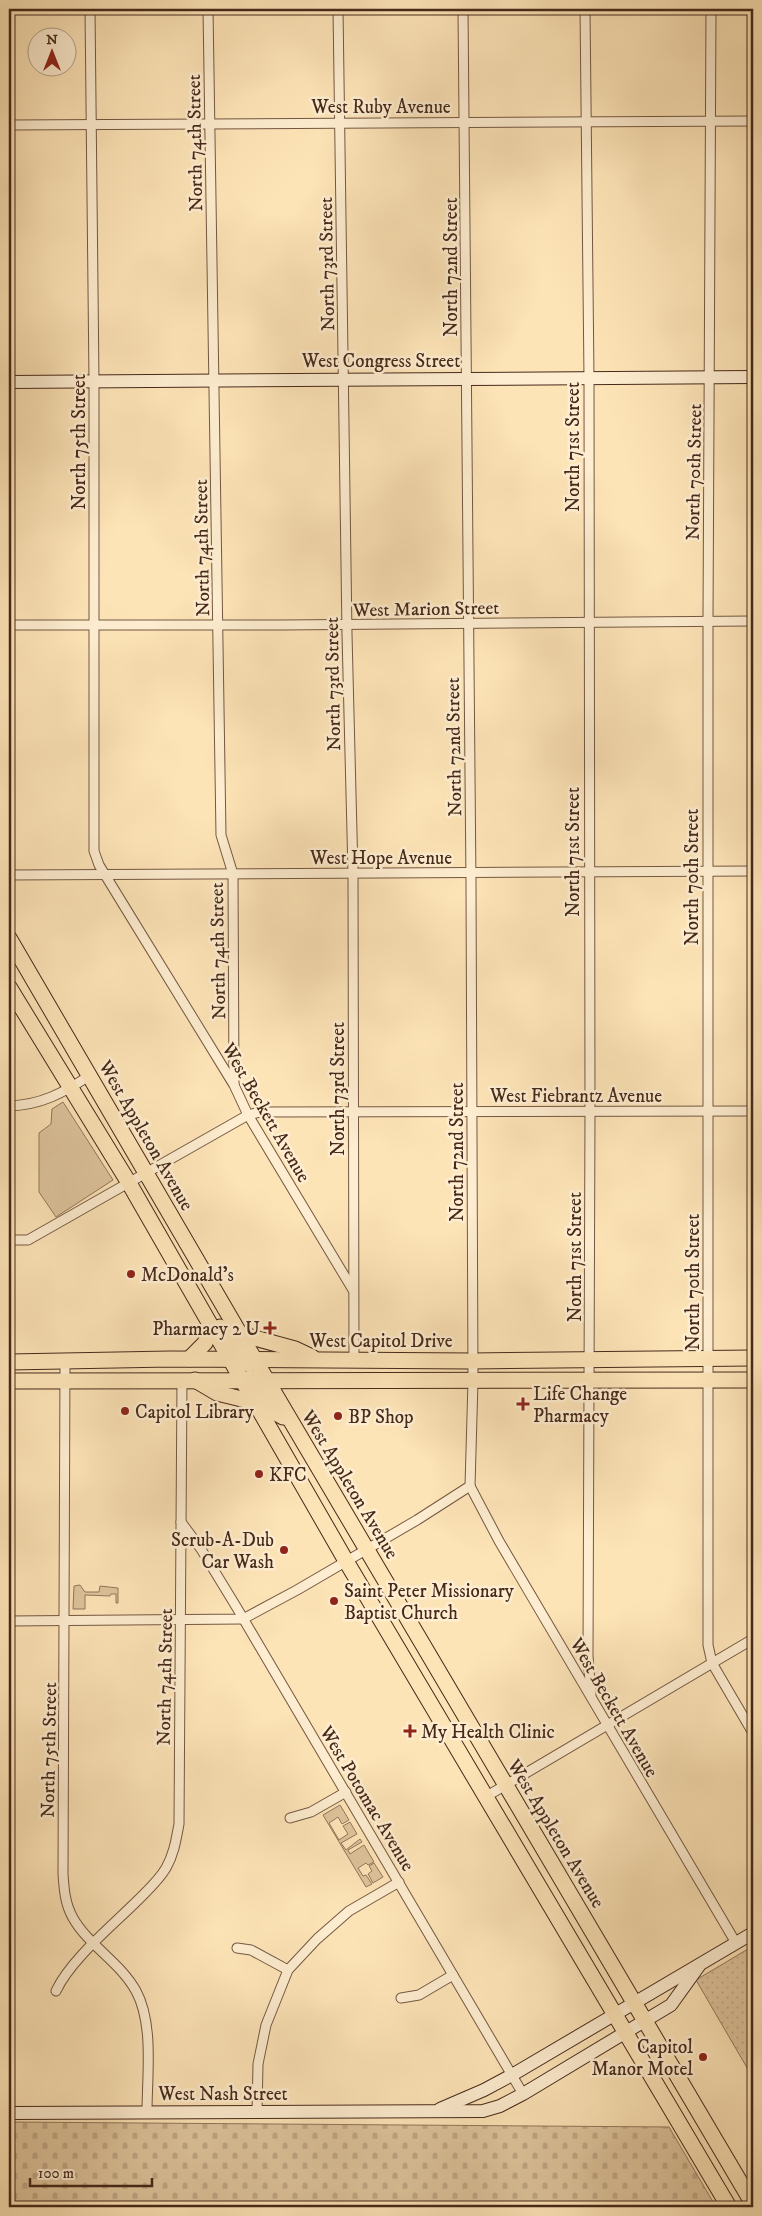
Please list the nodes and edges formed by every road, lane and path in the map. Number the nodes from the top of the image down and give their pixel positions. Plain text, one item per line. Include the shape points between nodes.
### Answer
1 (90, 9) edge
2 (208, 9) edge
3 (338, 9) edge
4 (463, 9) edge
5 (585, 9) edge
6 (711, 9) edge
7 (753, 121) edge
8 (340, 122) junction
9 (586, 122) junction
10 (710, 122) junction
11 (210, 123) junction
12 (466, 123) junction
13 (91, 124) junction
14 (9, 125) edge
15 (589, 377) junction
16 (710, 377) junction
17 (753, 377) edge
18 (467, 378) junction
19 (344, 379) junction
20 (214, 380) junction
21 (94, 381) junction
22 (9, 382) edge
23 (708, 621) junction
24 (753, 621) edge
25 (468, 623) junction
26 (588, 623) junction
27 (9, 625) edge
28 (94, 625) junction
29 (347, 625) junction
30 (218, 626) junction
31 (707, 871) junction
32 (753, 871) edge
33 (471, 872) junction
34 (588, 872) junction
35 (105, 873) junction
36 (353, 873) junction
37 (233, 874) junction
38 (9, 875) edge
39 (9, 938) edge
40 (9, 987) edge
41 (89, 1076) junction
42 (234, 1085) junction
43 (70, 1089) junction
44 (9, 1106) edge
45 (354, 1110) junction
46 (472, 1111) junction
47 (590, 1111) junction
48 (708, 1111) junction
49 (753, 1111) edge
50 (248, 1115) junction
51 (146, 1173) junction
52 (129, 1183) junction
53 (9, 1240) edge
54 (353, 1290) junction
55 (208, 1322) junction
56 (240, 1334) junction
57 (709, 1357) junction
58 (753, 1358) edge
59 (190, 1359) junction
60 (354, 1359) junction
61 (136, 1360) junction
62 (314, 1360) junction
63 (399, 1360) junction
64 (590, 1360) junction
65 (65, 1361) junction
66 (472, 1361) junction
67 (9, 1362) edge
68 (248, 1370) junction
69 (64, 1380) junction
70 (115, 1380) junction
71 (188, 1380) junction
72 (590, 1380) junction
73 (709, 1380) junction
74 (753, 1380) edge
75 (9, 1381) edge
76 (303, 1381) junction
77 (473, 1381) junction
78 (323, 1382) junction
79 (355, 1382) junction
80 (254, 1402) junction
81 (288, 1416) junction
82 (470, 1486) junction
83 (181, 1522) junction
84 (366, 1548) junction
85 (346, 1561) junction
86 (181, 1619) junction
87 (243, 1619) junction
88 (9, 1621) edge
89 (65, 1621) junction
90 (753, 1639) edge
91 (712, 1663) junction
92 (591, 1695) junction
93 (607, 1726) junction
94 (753, 1733) edge
95 (506, 1785) junction
96 (346, 1792) junction
97 (488, 1796) junction
98 (290, 1818) dead end
99 (399, 1882) junction
100 (753, 1933) edge
101 (94, 1943) junction
102 (736, 1943) junction
103 (237, 1948) dead end
104 (699, 1966) junction
105 (288, 1970) junction
106 (453, 1975) junction
107 (56, 1991) dead end
108 (401, 1998) dead end
109 (634, 2003) junction
110 (614, 2014) junction
111 (645, 2022) junction
112 (626, 2033) junction
113 (512, 2075) junction
114 (523, 2094) junction
115 (437, 2110) junction
116 (147, 2112) junction
117 (257, 2112) junction
118 (9, 2113) edge
119 (753, 2204) edge
120 (729, 2207) edge

1 - 13 street, North 75th Street
2 - 11 street, North 74th Street
3 - 8 street, North 73rd Street
4 - 12 street, North 72nd Street
5 - 9 street, North 71st Street
6 - 10 street, North 70th Street
7 - 10 street, West Ruby Avenue
8 - 11 street, West Ruby Avenue
8 - 12 street, West Ruby Avenue
8 - 19 street, North 73rd Street
9 - 10 street, West Ruby Avenue
9 - 12 street, West Ruby Avenue
9 - 15 street, North 71st Street
10 - 16 street, North 70th Street
11 - 13 street, West Ruby Avenue
11 - 20 street, North 74th Street
12 - 18 street, North 72nd Street
13 - 14 street, West Ruby Avenue
13 - 21 street, North 75th Street
15 - 16 street, West Congress Street
15 - 18 street, West Congress Street
15 - 26 street, North 71st Street
16 - 17 street, West Congress Street
16 - 23 street, North 70th Street
18 - 19 street, West Congress Street
18 - 25 street, North 72nd Street
19 - 20 street, West Congress Street
19 - 29 street, North 73rd Street
20 - 21 street, West Congress Street
20 - 30 street, North 74th Street
21 - 22 street, West Congress Street
21 - 28 street, North 75th Street
23 - 24 street, West Marion Street
23 - 26 street, West Marion Street
23 - 31 street, North 70th Street
25 - 26 street, West Marion Street
25 - 29 street, West Marion Street
25 - 33 street, North 72nd Street
26 - 34 street, North 71st Street
27 - 28 street, West Marion Street
28 - 30 street, West Marion Street
28 - 35 street, North 75th Street via 93,837 97,861
29 - 30 street, West Marion Street
29 - 36 street, North 73rd Street
30 - 37 street, North 74th Street via 221,835
31 - 32 street, West Hope Avenue
31 - 34 street, West Hope Avenue
31 - 48 street, North 70th Street
33 - 34 street, West Hope Avenue
33 - 36 street, West Hope Avenue
33 - 46 street, North 72nd Street
34 - 47 street, North 71st Street
35 - 37 street, West Hope Avenue
35 - 38 street, West Hope Avenue
35 - 42 street, West Beckett Avenue
36 - 37 street, West Hope Avenue
36 - 45 street, North 73rd Street
37 - 42 street, North 74th Street
39 - 41 main road, West Appleton Avenue
40 - 43 main road, West Appleton Avenue
41 - 43 street
41 - 51 main road, West Appleton Avenue
42 - 50 street, West Beckett Avenue
43 - 44 street via 40,1103
43 - 52 main road, West Appleton Avenue
45 - 46 street, West Fiebrantz Avenue
45 - 50 street, West Fiebrantz Avenue via 272,1111
45 - 54 street, North 73rd Street
46 - 47 street, West Fiebrantz Avenue
46 - 66 street, North 72nd Street
47 - 48 street, West Fiebrantz Avenue
47 - 64 street, North 71st Street
48 - 49 street, West Fiebrantz Avenue
48 - 57 street, North 70th Street
50 - 51 street
50 - 54 street, West Beckett Avenue
51 - 52 street
51 - 56 main road, West Appleton Avenue
52 - 53 street via 28,1240
52 - 55 main road, West Appleton Avenue
54 - 60 street, North 73rd Street
55 - 59 main road via 205,1343
55 - 68 main road, West Appleton Avenue via 220,1327
56 - 62 main road via 295,1349
56 - 68 main road, West Appleton Avenue
57 - 58 main road, West Capitol Drive
57 - 64 main road, West Capitol Drive
57 - 73 street, North 70th Street
59 - 61 main road, West Capitol Drive
59 - 68 main road, West Capitol Drive
60 - 62 main road, West Capitol Drive
60 - 63 main road, West Capitol Drive
60 - 78 main road via 350,1366
61 - 65 main road, West Capitol Drive
61 - 70 main road via 132,1369
62 - 68 main road, West Capitol Drive
63 - 66 main road, West Capitol Drive
63 - 79 main road via 364,1370
64 - 66 main road, West Capitol Drive
64 - 72 street, North 71st Street
65 - 67 main road, West Capitol Drive
65 - 69 street, North 75th Street
66 - 77 street, North 72nd Street
68 - 71 main road via 216,1369
68 - 76 main road, West Capitol Drive
68 - 80 main road, West Appleton Avenue
68 - 81 main road, West Appleton Avenue
69 - 70 main road
69 - 75 main road
69 - 89 street, North 75th Street
70 - 71 main road
71 - 80 main road via 217,1393
71 - 83 street, North 74th Street
72 - 73 main road, West Capitol Drive
72 - 77 main road, West Capitol Drive
72 - 92 street, North 71st Street via 588,1656
73 - 74 main road, West Capitol Drive
73 - 91 street, North 70th Street via 708,1645
76 - 78 main road, West Capitol Drive
76 - 81 main road via 289,1395
77 - 79 main road, West Capitol Drive
77 - 82 street, North 72nd Street
78 - 79 main road, West Capitol Drive
80 - 85 main road, West Appleton Avenue
81 - 84 main road, West Appleton Avenue
82 - 84 street
82 - 92 street, West Beckett Avenue
83 - 86 street, North 74th Street
83 - 87 street, West Potomac Avenue
84 - 85 street
84 - 95 main road, West Appleton Avenue
85 - 87 street
85 - 97 main road, West Appleton Avenue
86 - 87 street
86 - 89 street
86 - 101 street, North 74th Street via 179,1824 174,1852 151,1887
87 - 96 street, West Potomac Avenue
88 - 89 street
89 - 101 street, North 75th Street via 65,1898 74,1918
90 - 91 street
91 - 93 street
91 - 94 street, North 70th Street
92 - 93 street, West Beckett Avenue
93 - 95 street
93 - 102 street, West Beckett Avenue
95 - 97 street
95 - 109 main road, West Appleton Avenue
96 - 98 street via 311,1812
96 - 99 street, West Potomac Avenue
97 - 110 main road, West Appleton Avenue
99 - 105 street via 349,1911
99 - 106 street, West Potomac Avenue
100 - 102 street, West Nash Street
101 - 107 street, North 74th Street via 62,1979
101 - 116 street, North 75th Street via 123,1972 143,2010 147,2048
102 - 104 street, West Nash Street
103 - 105 street via 251,1950
104 - 109 street, West Nash Street
104 - 111 street, West Nash Street via 671,2005
105 - 117 street via 266,2025 258,2064
106 - 108 street via 419,1995
106 - 113 street, West Potomac Avenue
109 - 110 street, West Nash Street
109 - 111 main road, West Appleton Avenue
110 - 112 main road, West Appleton Avenue
110 - 113 street, West Nash Street
111 - 112 street, West Nash Street
111 - 119 main road, West Appleton Avenue
112 - 114 street, West Nash Street
112 - 120 main road, West Appleton Avenue
113 - 114 street, West Potomac Avenue
113 - 115 street, West Nash Street
114 - 115 street, West Nash Street via 484,2111
115 - 117 street, West Nash Street
116 - 117 street, West Nash Street
116 - 118 street, West Nash Street

